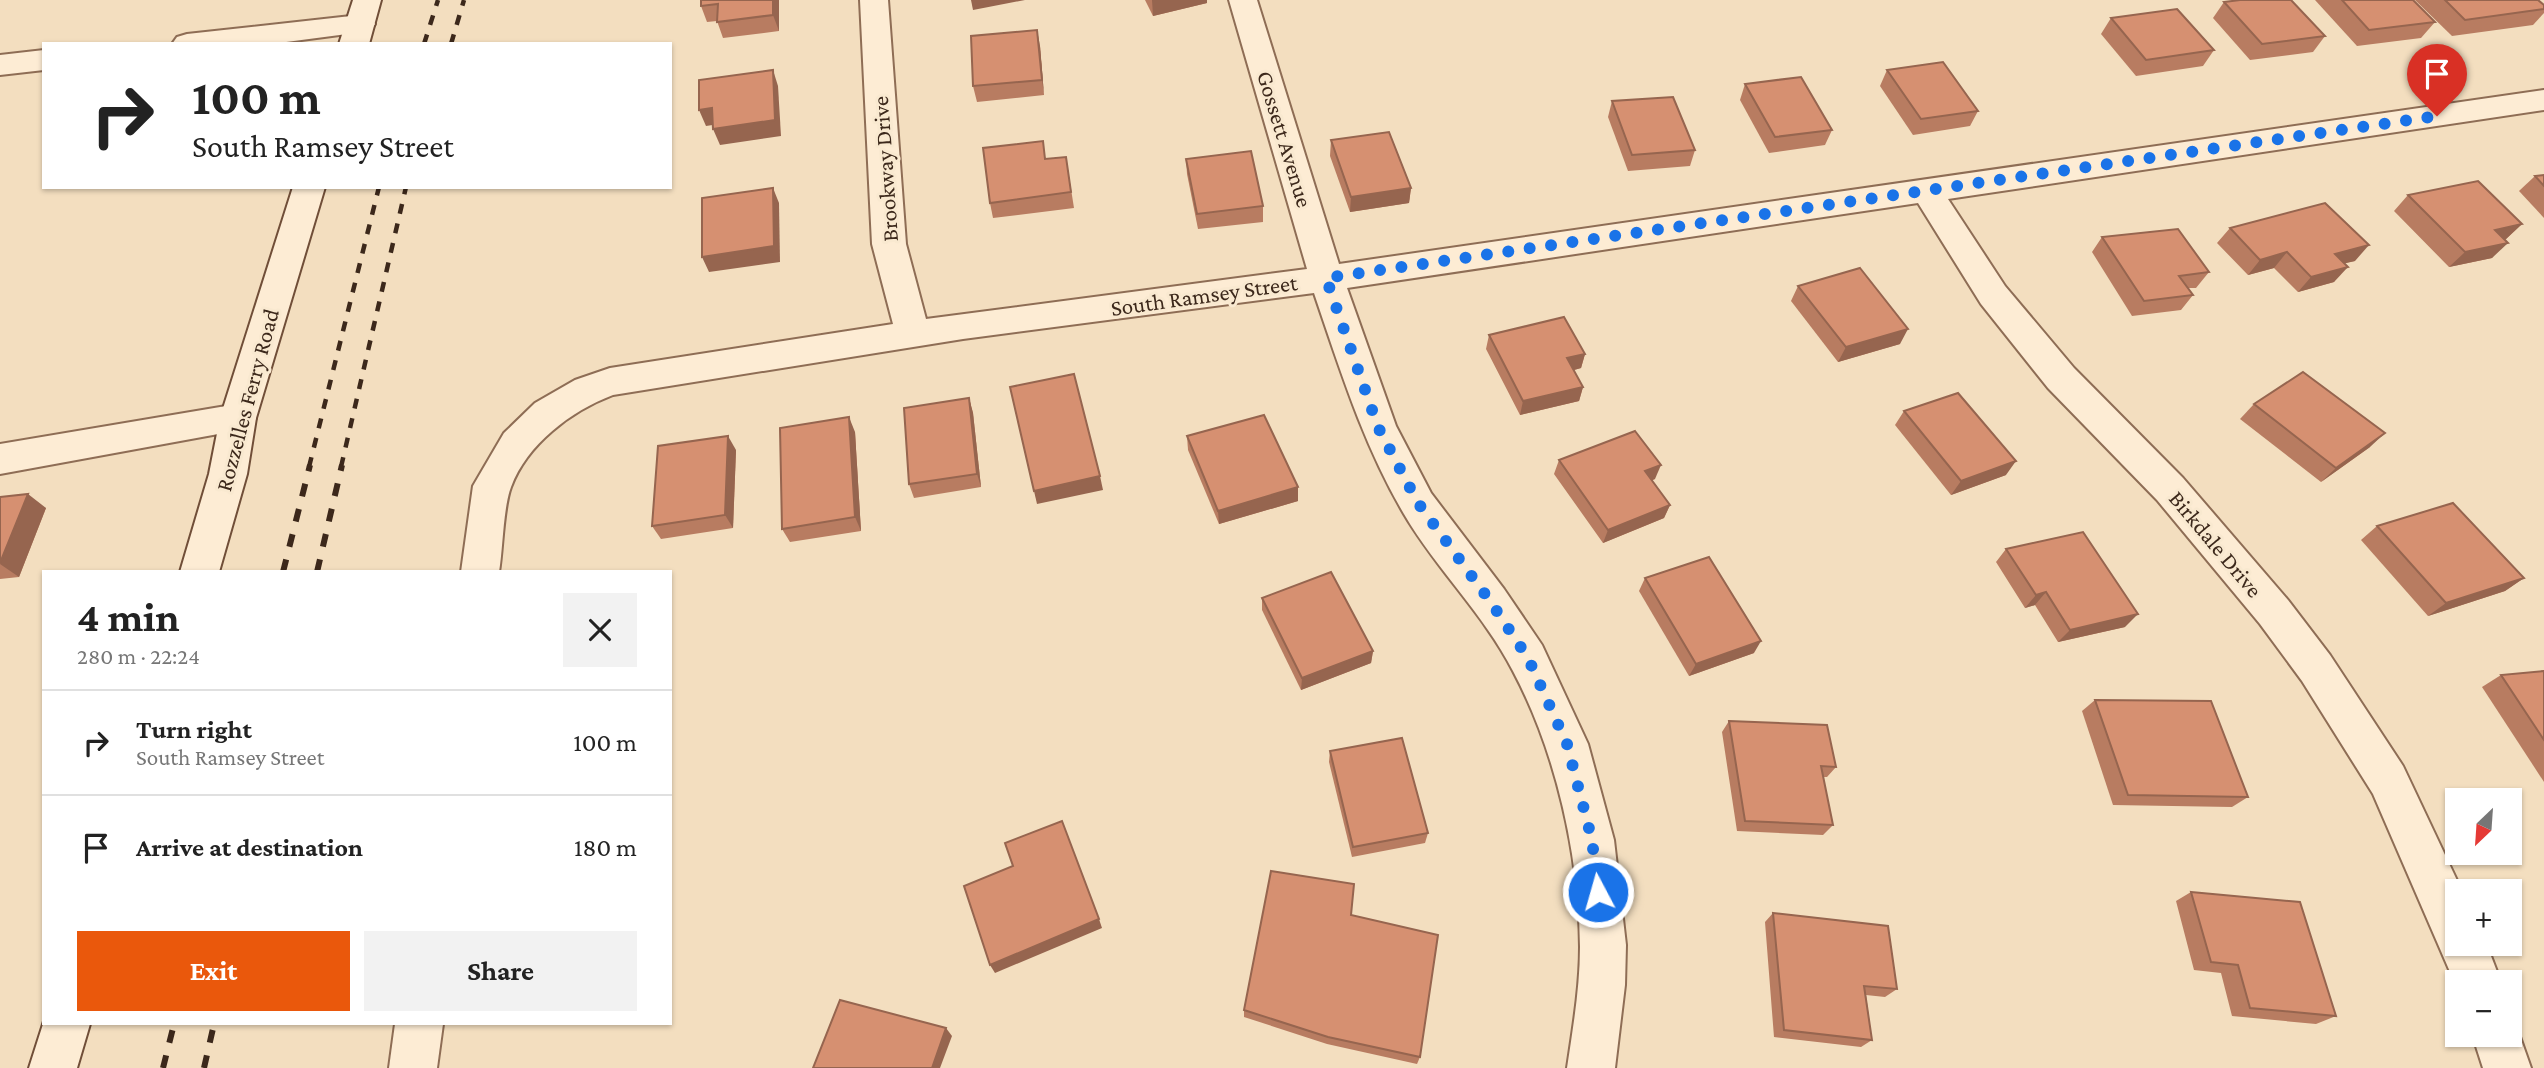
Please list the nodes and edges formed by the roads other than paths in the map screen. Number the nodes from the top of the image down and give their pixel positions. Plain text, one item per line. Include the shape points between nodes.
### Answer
1 (874, 0) edge
2 (1243, 0) edge
3 (360, 22) edge
4 (203, 42) edge
5 (42, 60) edge
6 (0, 65) edge
7 (2544, 100) edge
8 (308, 189) edge
9 (1927, 192) junction
10 (1326, 278) junction
11 (913, 335) junction
12 (237, 418) junction
13 (0, 459) edge
14 (200, 570) edge
15 (481, 570) edge
16 (2445, 904) edge
17 (66, 1025) edge
18 (419, 1025) edge
19 (2500, 1047) edge
20 (53, 1068) edge
21 (413, 1068) edge
22 (1591, 1068) edge
23 (2507, 1068) edge

1 - 11 street, Brookway Drive via 889,244
2 - 10 street, Gossett Avenue
3 - 4 street
5 - 6 street
7 - 9 street, South Ramsey Street
8 - 12 street, Rozzelles Ferry Road
9 - 10 street, South Ramsey Street
9 - 16 street, Birkdale Drive via 1965,256 2010,316 2061,378 2170,489 2316,668 2388,780
10 - 11 street, South Ramsey Street
10 - 22 street, Gossett Avenue via 1383,438 1418,503 1528,658 1567,744 1592,840 1604,945
11 - 15 street, South Ramsey Street via 632,377 588,390 548,413 517,443 492,486
12 - 13 street
12 - 14 street, Rozzelles Ferry Road via 228,474
17 - 20 street
18 - 21 street
19 - 23 street

